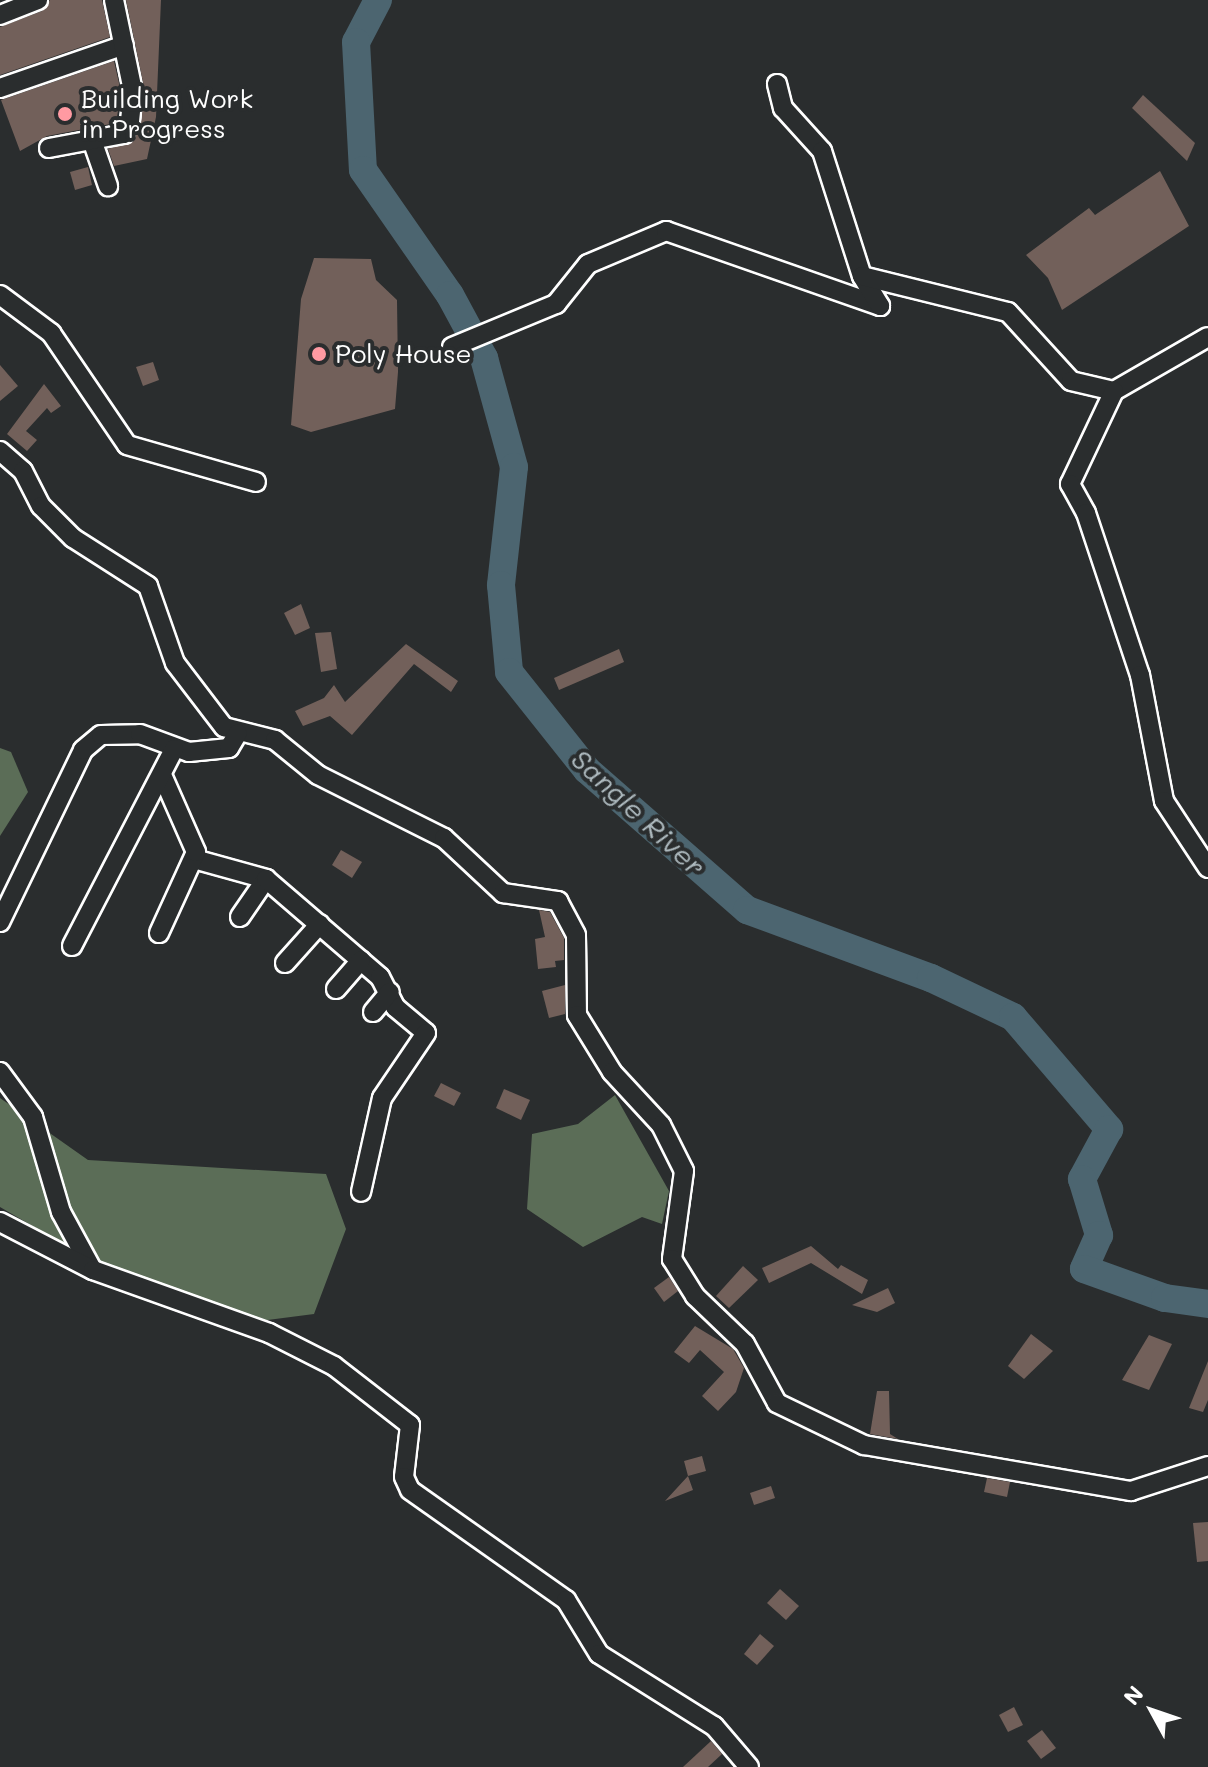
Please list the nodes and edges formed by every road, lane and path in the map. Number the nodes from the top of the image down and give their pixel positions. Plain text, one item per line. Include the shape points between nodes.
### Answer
1 (38, 0) edge
2 (114, 0) edge
3 (0, 15) edge
4 (124, 45) junction
5 (777, 84) dead end
6 (0, 88) edge
7 (92, 140) junction
8 (49, 148) dead end
9 (108, 186) dead end
10 (862, 276) junction
11 (0, 295) edge
12 (1208, 337) edge
13 (459, 345) dead end
14 (1114, 391) junction
15 (0, 451) edge
16 (256, 482) dead end
17 (238, 733) junction
18 (174, 749) junction
19 (162, 775) junction
20 (194, 859) junction
21 (1208, 868) edge
22 (266, 879) junction
23 (240, 917) dead end
24 (0, 922) edge
25 (320, 924) junction
26 (159, 933) dead end
27 (72, 946) dead end
28 (361, 960) junction
29 (285, 963) dead end
30 (336, 989) dead end
31 (390, 992) junction
32 (373, 1012) dead end
33 (0, 1072) edge
34 (361, 1192) dead end
35 (0, 1222) edge
36 (93, 1270) junction
37 (1208, 1466) edge
38 (749, 1767) edge

1 - 3 street
2 - 4 street
4 - 6 street
4 - 7 street via 133,91 130,121 124,134
5 - 10 street via 783,108 822,151
7 - 8 street
7 - 9 street
10 - 13 street via 880,306 666,231 651,232 588,264 556,304
10 - 14 street via 1008,312 1071,381
11 - 16 street via 51,333 127,445
12 - 14 street
14 - 21 street via 1070,484 1086,513 1140,675 1164,801
15 - 17 street via 23,471 56,523 148,586 175,663 224,727
17 - 18 street via 229,748
17 - 37 street via 275,740 318,775 444,838 503,893 558,901 576,935 577,1015 612,1072 661,1125 684,1171 672,1259 695,1296 745,1344 777,1403 864,1445 1131,1491
18 - 19 street
18 - 24 street via 121,732 101,735 83,750
19 - 20 street via 171,786
19 - 27 street
20 - 22 street
20 - 26 street
22 - 23 street
22 - 25 street
25 - 28 street
25 - 29 street
28 - 30 street
28 - 31 street
31 - 32 street
31 - 34 street via 395,1007 426,1033 382,1098
33 - 36 street via 33,1117 61,1212
35 - 36 street
36 - 38 street via 269,1333 334,1366 402,1415 410,1425 404,1477 410,1490 566,1600 599,1654 714,1726

